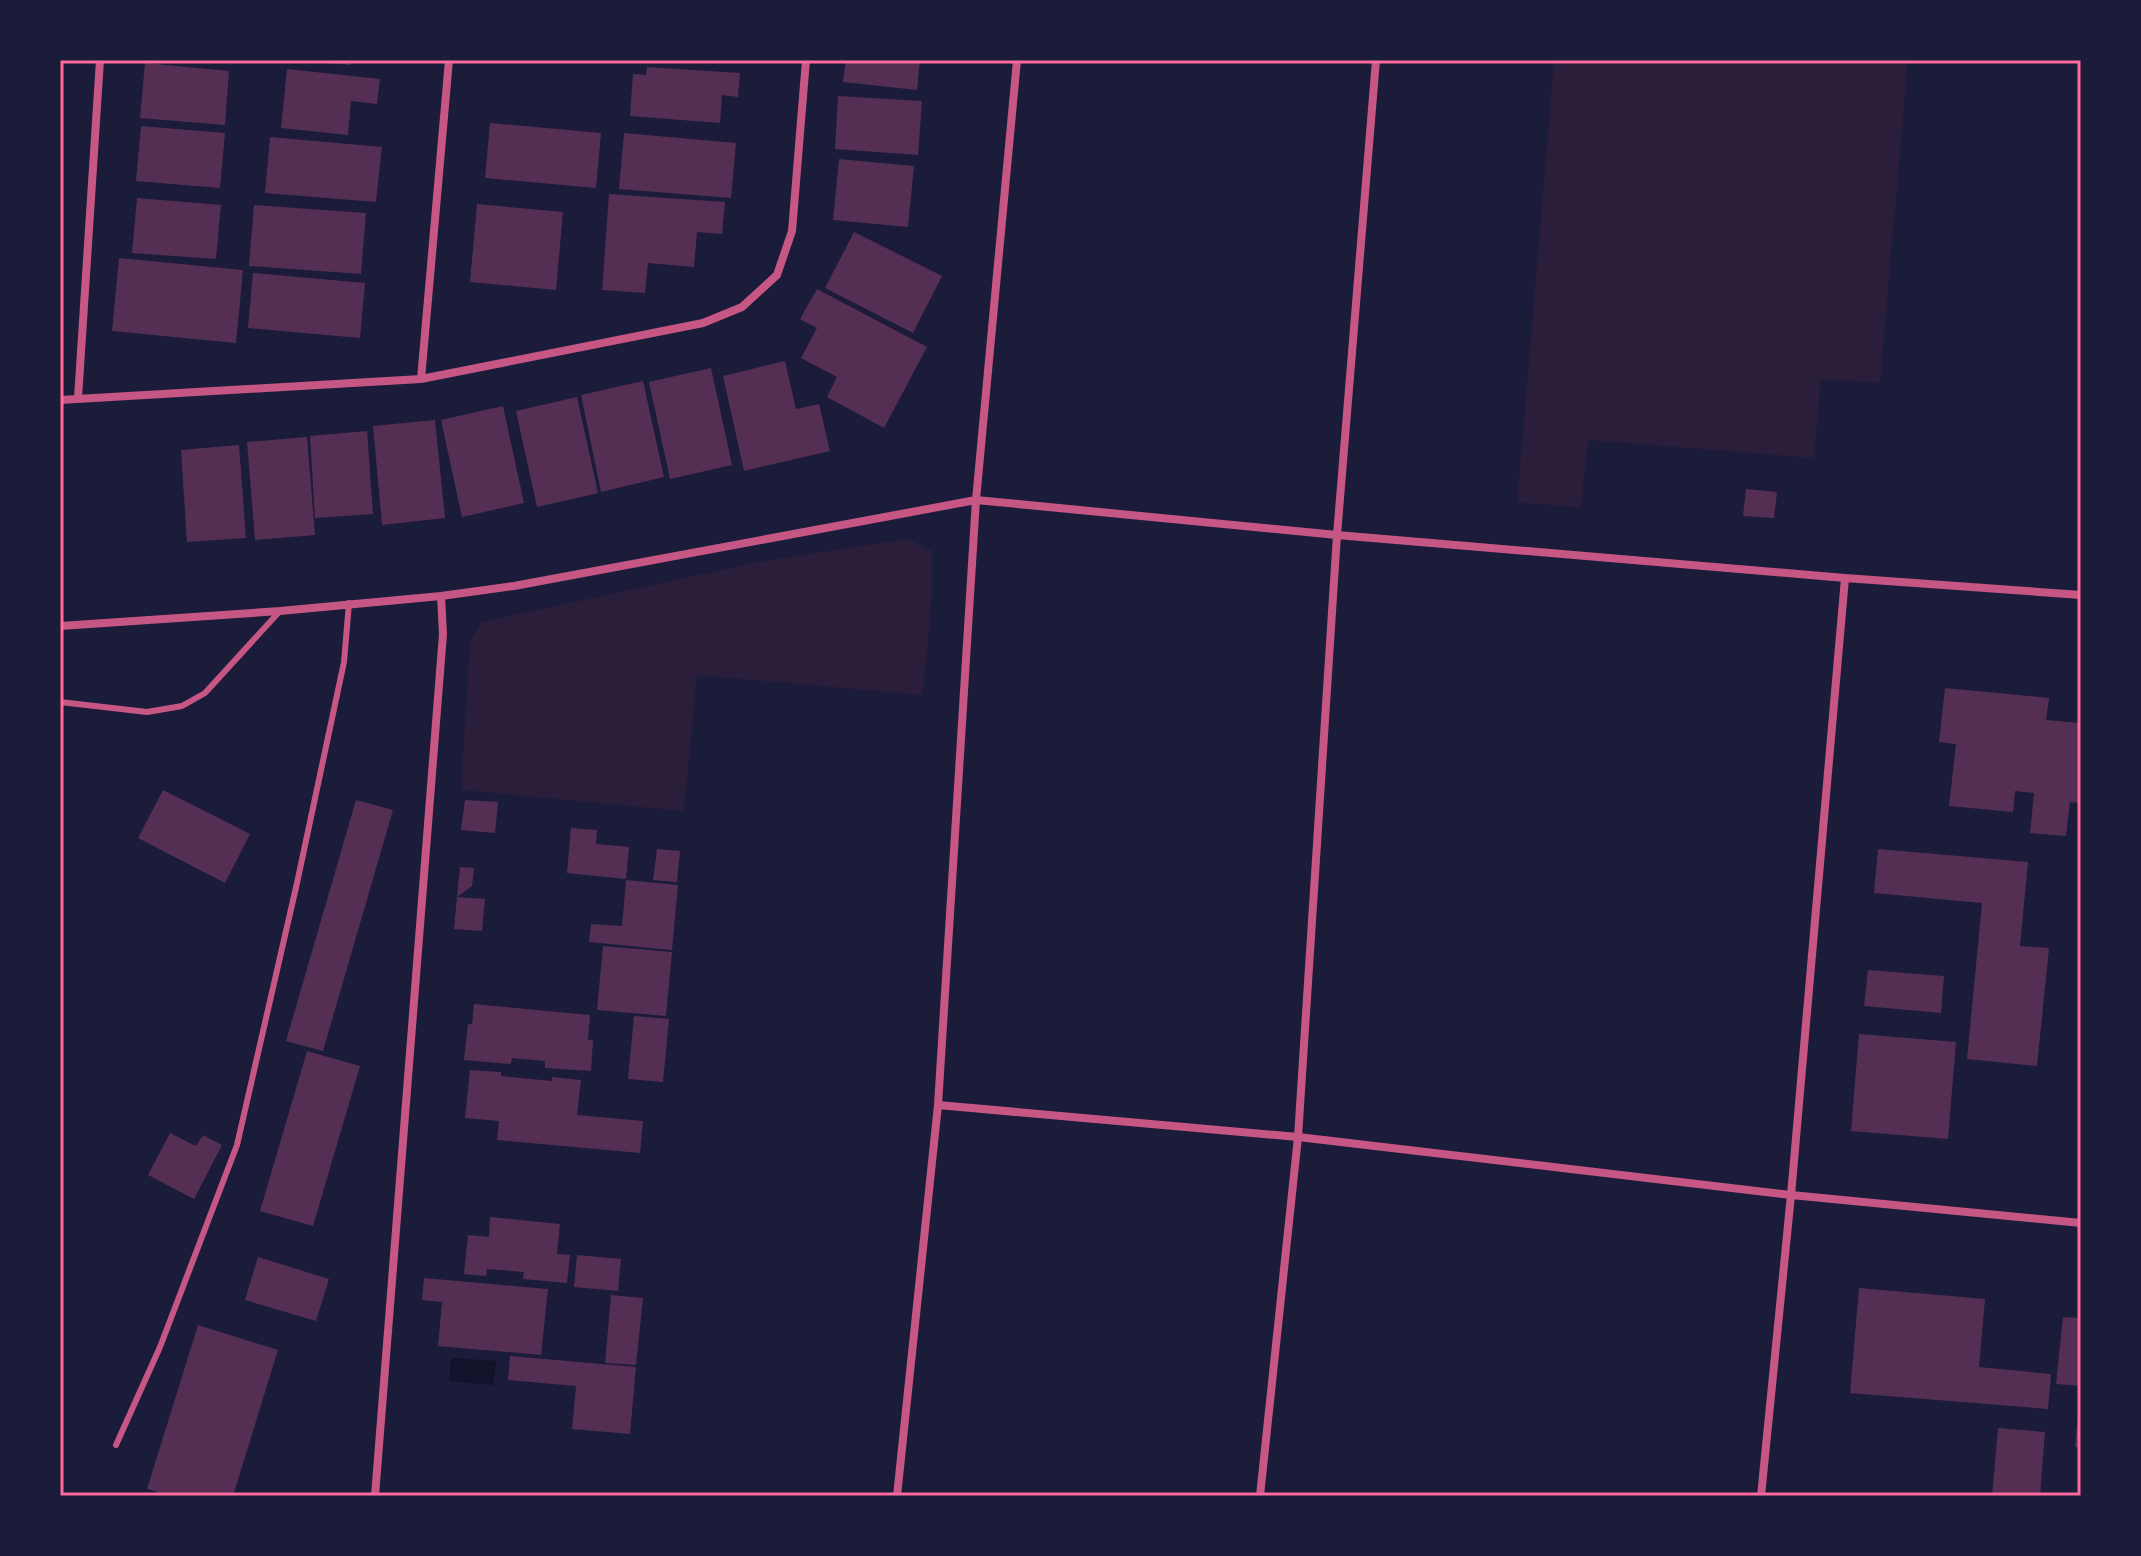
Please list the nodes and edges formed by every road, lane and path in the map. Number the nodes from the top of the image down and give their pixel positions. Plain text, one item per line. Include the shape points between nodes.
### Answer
1 (100, 60) edge
2 (449, 60) edge
3 (806, 60) edge
4 (1017, 60) edge
5 (1376, 60) edge
6 (421, 379) junction
7 (78, 398) junction
8 (60, 400) edge
9 (976, 500) junction
10 (1337, 535) junction
11 (1845, 578) junction
12 (2081, 595) edge
13 (441, 596) junction
14 (349, 603) junction
15 (280, 611) junction
16 (60, 626) edge
17 (60, 702) edge
18 (938, 1105) junction
19 (1298, 1137) junction
20 (1791, 1195) junction
21 (2081, 1223) edge
22 (116, 1445) dead end
23 (375, 1496) edge
24 (897, 1496) edge
25 (1260, 1496) edge
26 (1761, 1496) edge

1 - 7 street
2 - 6 street
3 - 6 street via 792,231 777,275 742,307 703,323
4 - 9 street
5 - 10 street
6 - 7 street
7 - 8 street
9 - 10 street
9 - 13 street
9 - 18 street
10 - 11 street
10 - 19 street
11 - 12 street
11 - 20 street
13 - 14 street
13 - 23 street via 443,634
14 - 15 street
14 - 22 lane via 341,676 237,1145 160,1347
15 - 16 street
15 - 17 lane via 205,693 182,706 147,712
18 - 19 street
18 - 24 street
19 - 20 street
19 - 25 street
20 - 21 street
20 - 26 street

